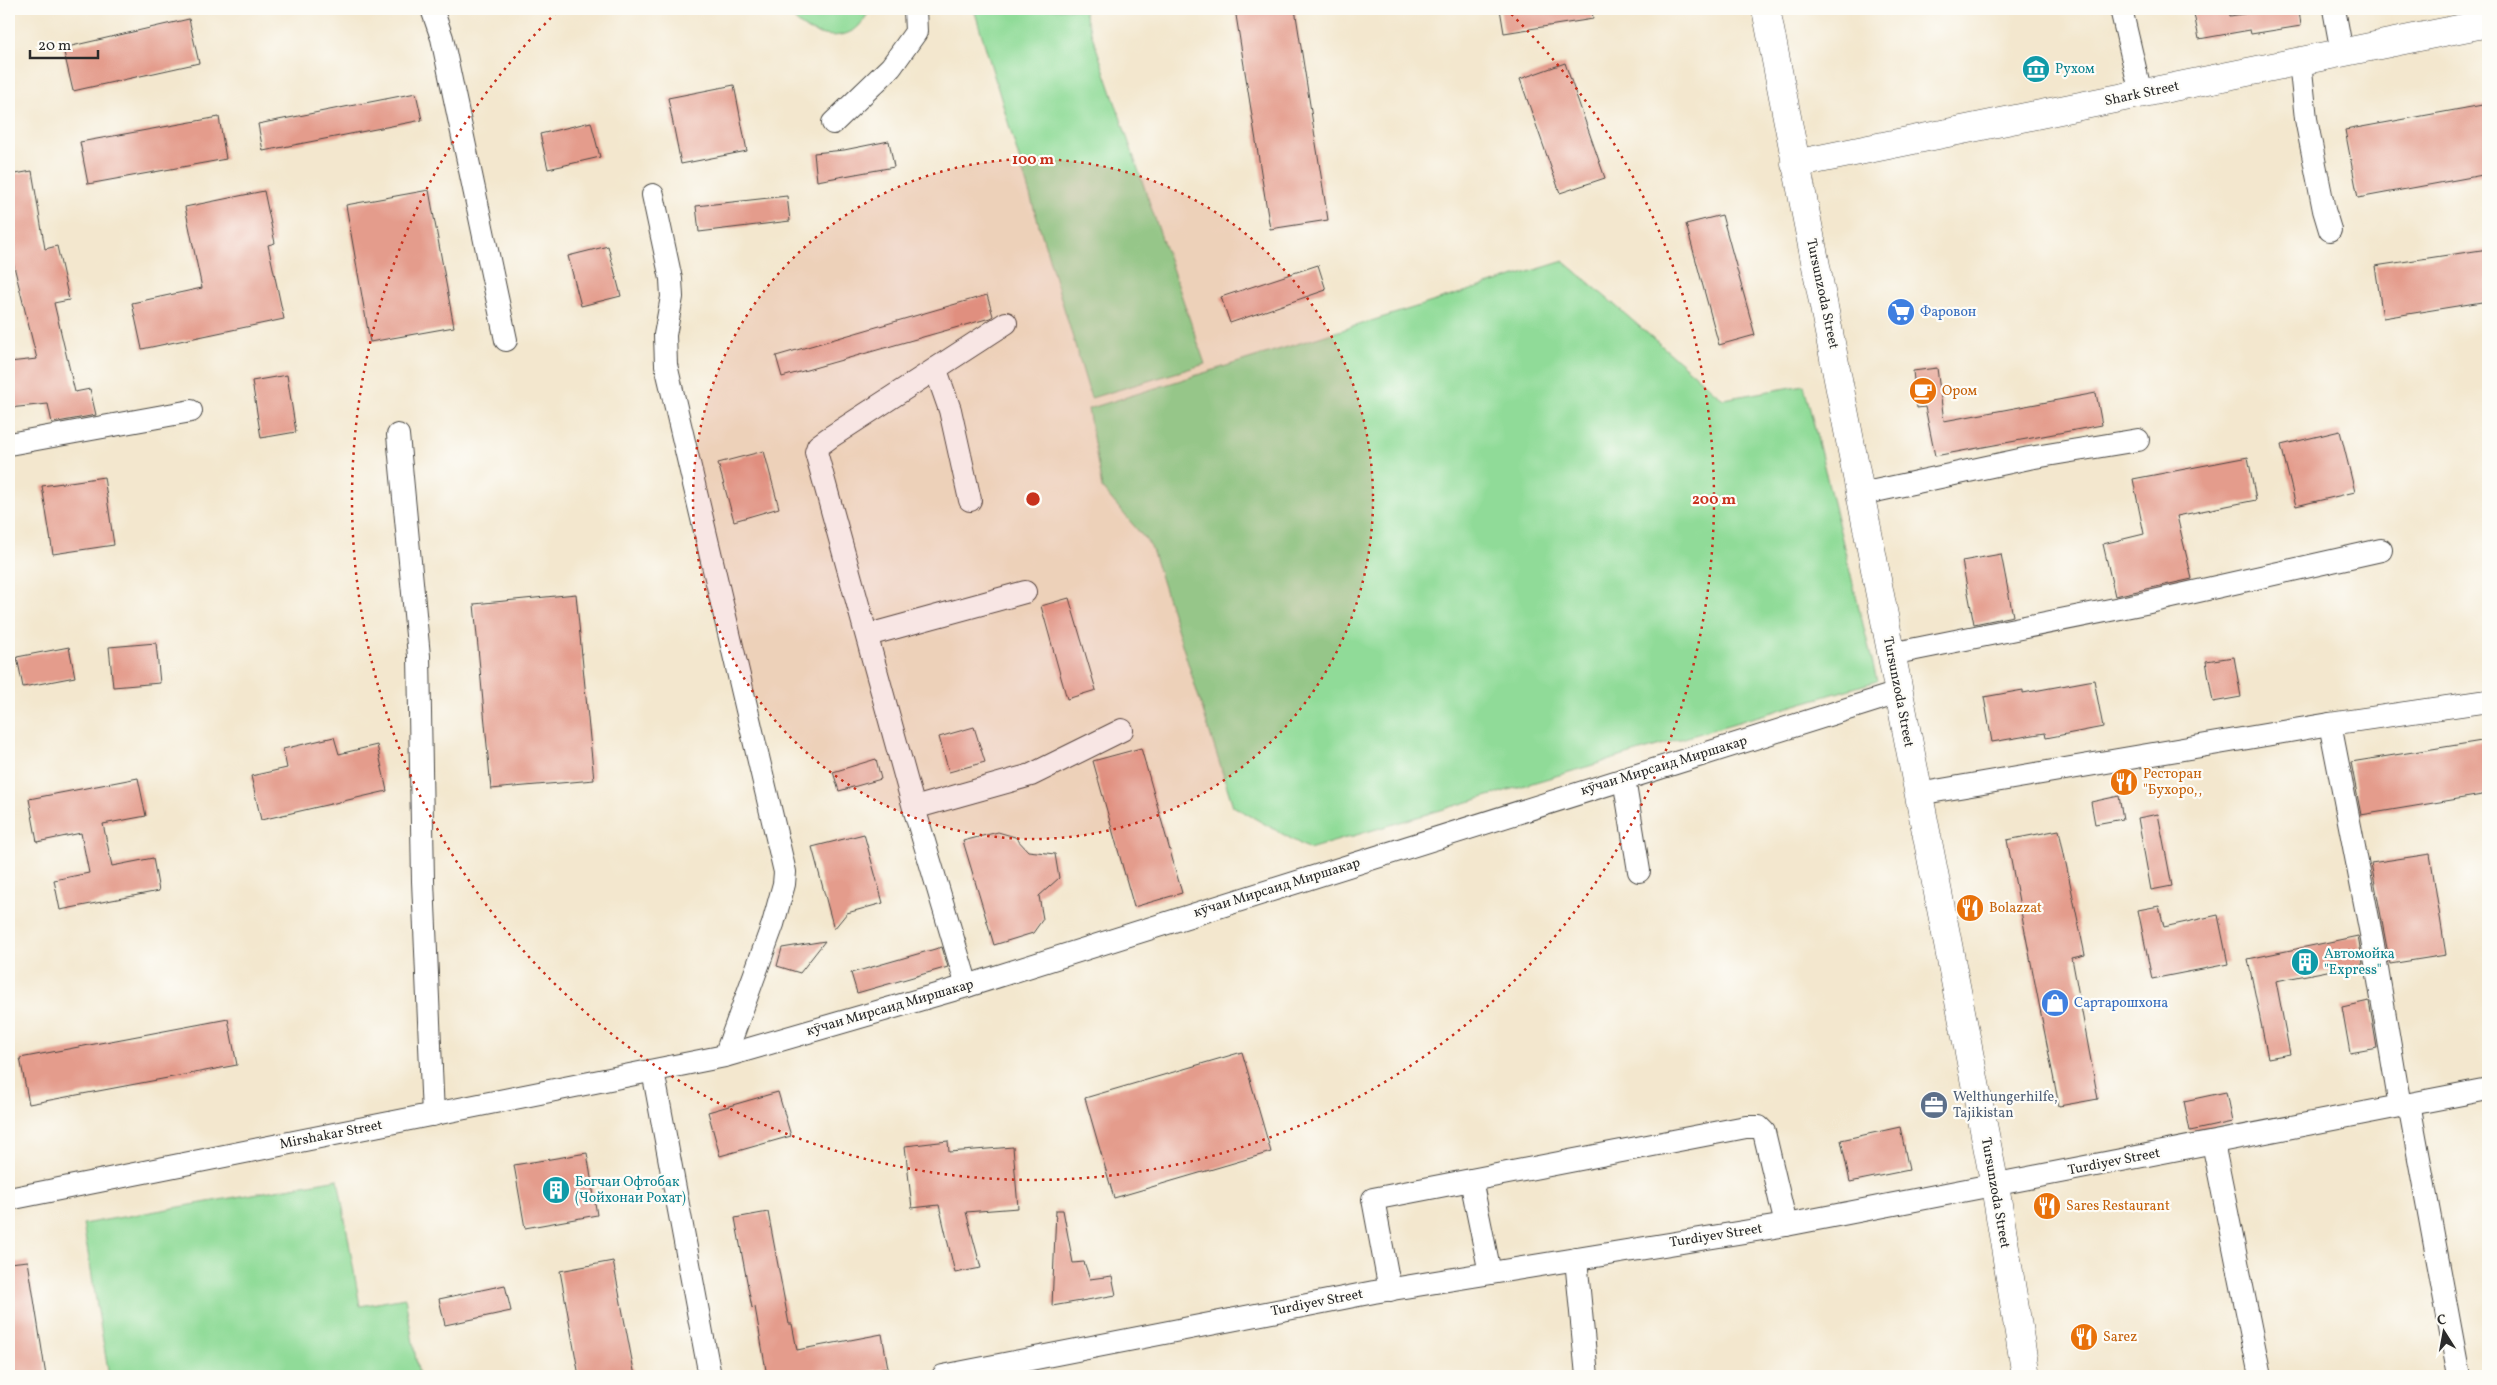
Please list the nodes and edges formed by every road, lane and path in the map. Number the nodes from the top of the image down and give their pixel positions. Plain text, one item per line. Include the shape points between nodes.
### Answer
1 (432, 9) edge
2 (915, 9) edge
3 (1766, 9) edge
4 (2122, 9) edge
5 (2334, 9) edge
6 (2488, 23) edge
7 (2342, 53) junction
8 (2300, 60) junction
9 (2141, 94) junction
10 (833, 123) dead end
11 (1795, 164) junction
12 (653, 195) dead end
13 (2330, 230) dead end
14 (1006, 323) dead end
15 (506, 340) dead end
16 (936, 370) junction
17 (191, 411) dead end
18 (398, 435) dead end
19 (2138, 440) dead end
20 (9, 444) edge
21 (1861, 494) junction
22 (970, 500) dead end
23 (2381, 550) dead end
24 (1024, 592) dead end
25 (868, 635) junction
26 (1891, 654) junction
27 (1898, 693) junction
28 (2488, 701) edge
29 (2330, 724) junction
30 (1122, 730) dead end
31 (1624, 779) junction
32 (1918, 794) junction
33 (914, 808) junction
34 (1639, 872) dead end
35 (967, 986) junction
36 (725, 1056) junction
37 (653, 1071) junction
38 (2488, 1089) edge
39 (2405, 1105) junction
40 (433, 1115) junction
41 (2213, 1143) junction
42 (1471, 1180) junction
43 (1994, 1186) junction
44 (9, 1199) edge
45 (1786, 1225) junction
46 (1576, 1259) junction
47 (1490, 1273) junction
48 (1390, 1290) junction
49 (710, 1376) edge
50 (943, 1376) edge
51 (1587, 1376) edge
52 (2026, 1376) edge
53 (2260, 1376) edge
54 (2459, 1376) edge

1 - 15 street via 442,38
2 - 10 street via 916,32 896,60
3 - 11 main road, Tursunzoda Street
4 - 9 street
5 - 7 street
6 - 7 main road, Shark Street
7 - 8 main road, Shark Street
8 - 9 main road, Shark Street
8 - 13 street via 2306,119
9 - 11 main road, Shark Street
11 - 21 main road, Tursunzoda Street
12 - 36 street via 671,280 672,297 665,335 666,365 785,872 773,924
14 - 16 street
16 - 22 street via 950,410
16 - 25 street via 829,438 818,446 816,452
17 - 20 street
18 - 40 street via 419,656 423,882
19 - 21 street via 2030,458
21 - 26 main road, Tursunzoda Street
23 - 26 street via 2145,603
24 - 25 street
25 - 33 street
26 - 27 main road, Tursunzoda Street
27 - 31 street, кӯчаи Мирсаид Миршакар
27 - 32 main road, Tursunzoda Street
28 - 29 street
29 - 32 street
29 - 39 street
30 - 33 street via 1031,774
31 - 34 street
31 - 35 street, кӯчаи Мирсаид Миршакар
32 - 43 main road, Tursunzoda Street
33 - 35 street
35 - 36 street, кӯчаи Мирсаид Миршакар
36 - 37 street, кӯчаи Мирсаид Миршакар
37 - 40 street, Mirshakar Street
37 - 49 street
38 - 39 street, Turdiyev Street
39 - 41 street, Turdiyev Street
39 - 54 street
40 - 44 street, Mirshakar Street
41 - 43 street, Turdiyev Street
41 - 53 street
42 - 45 street via 1713,1132 1759,1127 1767,1139
42 - 47 street
42 - 48 street via 1373,1199
43 - 45 street, Turdiyev Street
43 - 52 main road, Tursunzoda Street
45 - 46 street, Turdiyev Street
46 - 47 street, Turdiyev Street
46 - 51 street
47 - 48 street, Turdiyev Street
48 - 50 street, Turdiyev Street

